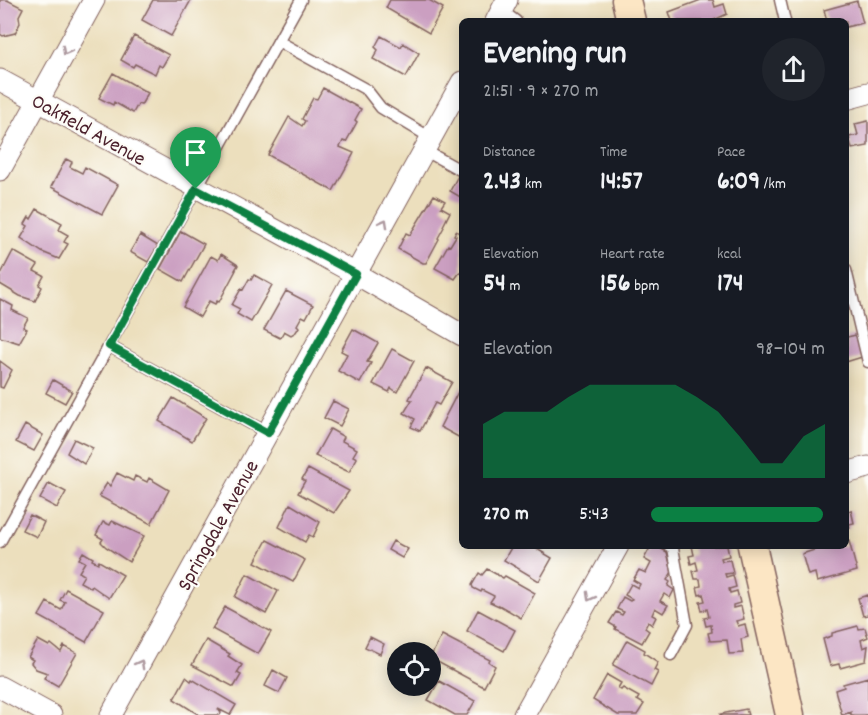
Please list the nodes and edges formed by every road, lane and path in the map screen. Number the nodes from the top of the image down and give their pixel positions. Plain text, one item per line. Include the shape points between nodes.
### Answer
1 (94, 0) edge
2 (301, 0) edge
3 (626, 0) edge
4 (780, 0) edge
5 (630, 18) edge
6 (784, 18) edge
7 (278, 40) junction
8 (0, 80) edge
9 (459, 87) edge
10 (868, 93) edge
11 (849, 98) edge
12 (38, 102) junction
13 (428, 144) junction
14 (459, 169) edge
15 (0, 170) edge
16 (196, 189) junction
17 (356, 274) junction
18 (849, 283) edge
19 (459, 333) edge
20 (109, 346) junction
21 (868, 362) edge
22 (268, 433) junction
23 (868, 467) edge
24 (849, 472) edge
25 (0, 542) edge
26 (616, 549) edge
27 (673, 549) edge
28 (753, 549) edge
29 (671, 655) dead end
30 (0, 687) edge
31 (51, 715) edge
32 (111, 715) edge
33 (524, 715) edge
34 (790, 715) edge

1 -> 12 street
2 - 7 lane
3 - 5 main road
4 - 6 lane
7 - 13 lane via 367,90 381,108
7 - 16 lane
8 - 12 street, Oakfield Avenue
9 - 13 street, Springdale Avenue
10 - 11 street
12 - 15 street
12 - 16 street, Oakfield Avenue
13 - 14 lane
17 -> 13 street, Springdale Avenue
16 - 17 street, Oakfield Avenue
16 - 20 lane
17 - 19 street, Oakfield Avenue
17 - 22 street, Springdale Avenue
18 - 21 lane
20 - 22 lane
20 - 25 lane
32 -> 22 street, Springdale Avenue
23 - 24 street
26 -> 33 street
27 - 29 lane via 687,625
28 - 34 main road
30 - 31 street

